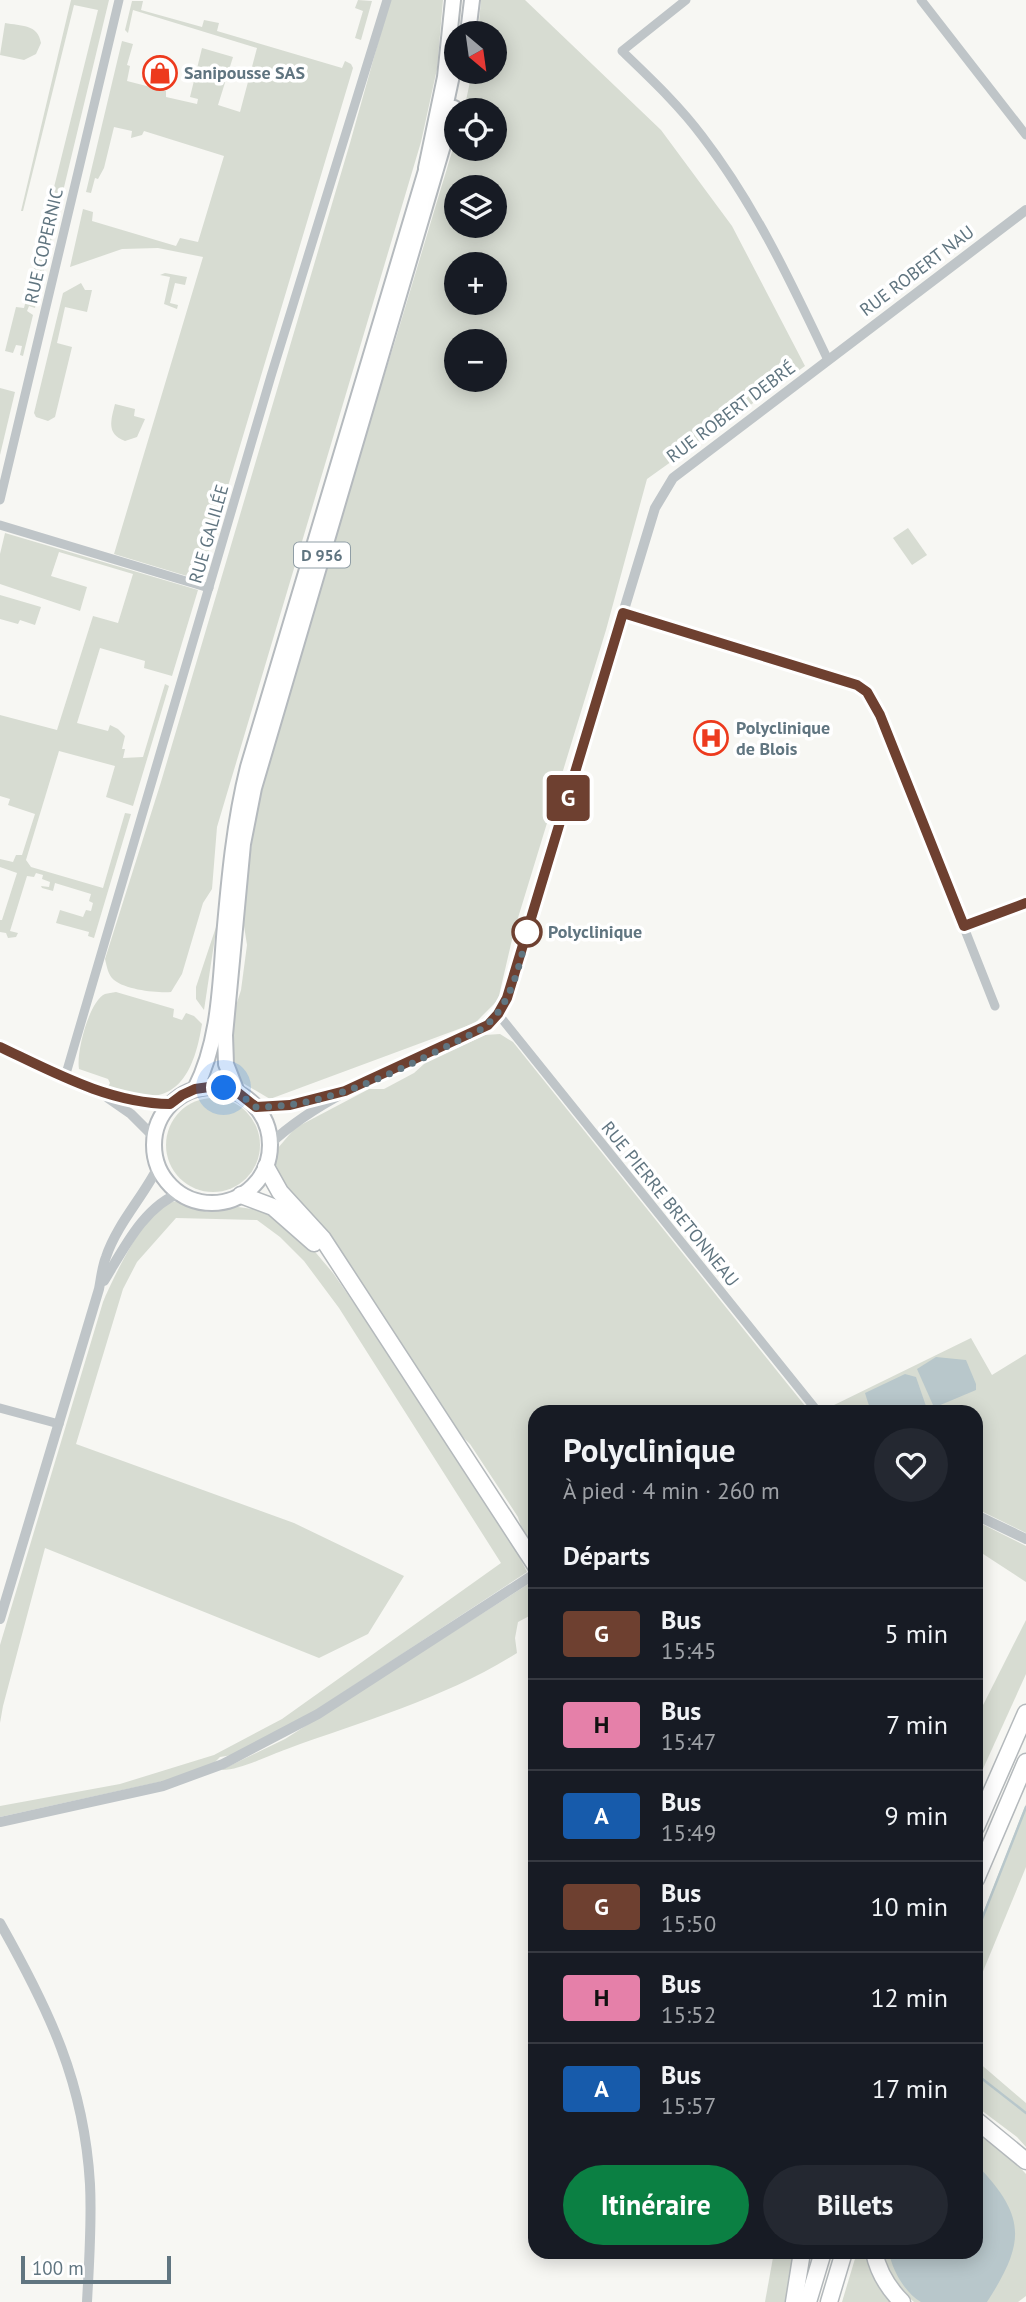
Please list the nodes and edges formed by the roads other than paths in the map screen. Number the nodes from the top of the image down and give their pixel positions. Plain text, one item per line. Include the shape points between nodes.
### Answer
1 (119, 0) edge
2 (387, 0) edge
3 (453, 0) edge
4 (463, 0) edge
5 (472, 0) edge
6 (686, 0) edge
7 (920, 0) edge
8 (461, 21) edge
9 (469, 21) edge
10 (450, 84) edge
11 (461, 84) edge
12 (1026, 135) edge
13 (426, 167) junction
14 (1026, 210) edge
15 (828, 360) junction
16 (0, 500) edge
17 (0, 525) edge
18 (209, 588) junction
19 (623, 613) junction
20 (1026, 903) edge
21 (964, 926) junction
22 (995, 1006) dead end
23 (498, 1014) junction
24 (0, 1047) edge
25 (65, 1077) junction
26 (195, 1089) junction
27 (345, 1091) junction
28 (99, 1092) junction
29 (237, 1092) junction
30 (170, 1104) junction
31 (256, 1107) junction
32 (154, 1137) junction
33 (270, 1144) junction
34 (158, 1167) junction
35 (266, 1167) junction
36 (180, 1193) junction
37 (242, 1195) junction
38 (343, 1271) junction
39 (99, 1289) junction
40 (812, 1405) edge
41 (0, 1408) edge
42 (59, 1424) junction
43 (983, 1518) edge
44 (1026, 1539) edge
45 (528, 1557) edge
46 (528, 1575) edge
47 (0, 1619) edge
48 (1026, 1713) edge
49 (1026, 1762) edge
50 (995, 1784) junction
51 (983, 1800) edge
52 (983, 1811) edge
53 (0, 1822) edge
54 (983, 1863) edge
55 (0, 1923) edge
56 (983, 2119) edge
57 (983, 2126) edge
58 (1026, 2153) edge
59 (1026, 2161) edge
60 (801, 2259) edge
61 (821, 2259) edge
62 (842, 2259) edge
63 (876, 2259) edge
64 (87, 2302) edge
65 (794, 2302) edge
66 (808, 2302) edge
67 (829, 2302) edge
68 (902, 2302) edge

1 - 16 street, RUE COPERNIC
2 - 18 street, RUE GALILÉE
3 - 13 main road, D 956 via 445,77
4 - 8 main road
5 - 9 main road
6 - 15 street via 622,51 666,93 727,169 776,252
7 - 12 street
10 - 13 main road, D 956
11 - 29 main road, D 956 via 254,788 243,845 225,1035 226,1064
13 - 26 main road, D 956 via 248,767 233,844 214,1032
14 - 15 street, RUE ROBERT NAU
15 - 19 street, RUE ROBERT DEBRÉ via 673,478 655,508
17 - 18 street
18 - 25 street, RUE GALILÉE
19 - 21 street via 845,680 867,692
19 - 23 street, RUE ROBERT DEBRÉ via 515,974
20 - 21 street
21 - 22 street
23 - 27 street, RUE ROBERT DEBRÉ via 480,1030
23 - 40 street, RUE PIERRE BRETONNEAU
24 - 25 street
25 - 28 street
26 - 29 main road
26 - 30 main road
27 - 31 street via 290,1105
27 - 33 street via 296,1121
28 - 30 street
28 - 32 street
29 - 31 main road
30 - 32 main road
31 - 33 main road via 269,1130
32 - 34 main road
33 - 35 main road
34 - 36 main road
34 - 39 street via 114,1238
35 - 37 main road
35 - 38 highway via 274,1184 323,1239
36 - 37 main road via 210,1203
36 - 39 street via 156,1208
37 - 38 highway via 284,1214
38 - 45 highway
39 - 42 street
41 - 42 street
42 - 47 street
43 - 44 street
46 - 53 street via 318,1714 223,1764 163,1786
48 - 50 highway
49 - 54 highway
50 - 51 highway
50 - 52 highway
55 - 64 street via 48,2012 78,2104 90,2187
56 - 58 highway
57 - 59 highway
60 - 65 highway
61 - 66 highway
62 - 67 highway
63 - 68 highway

